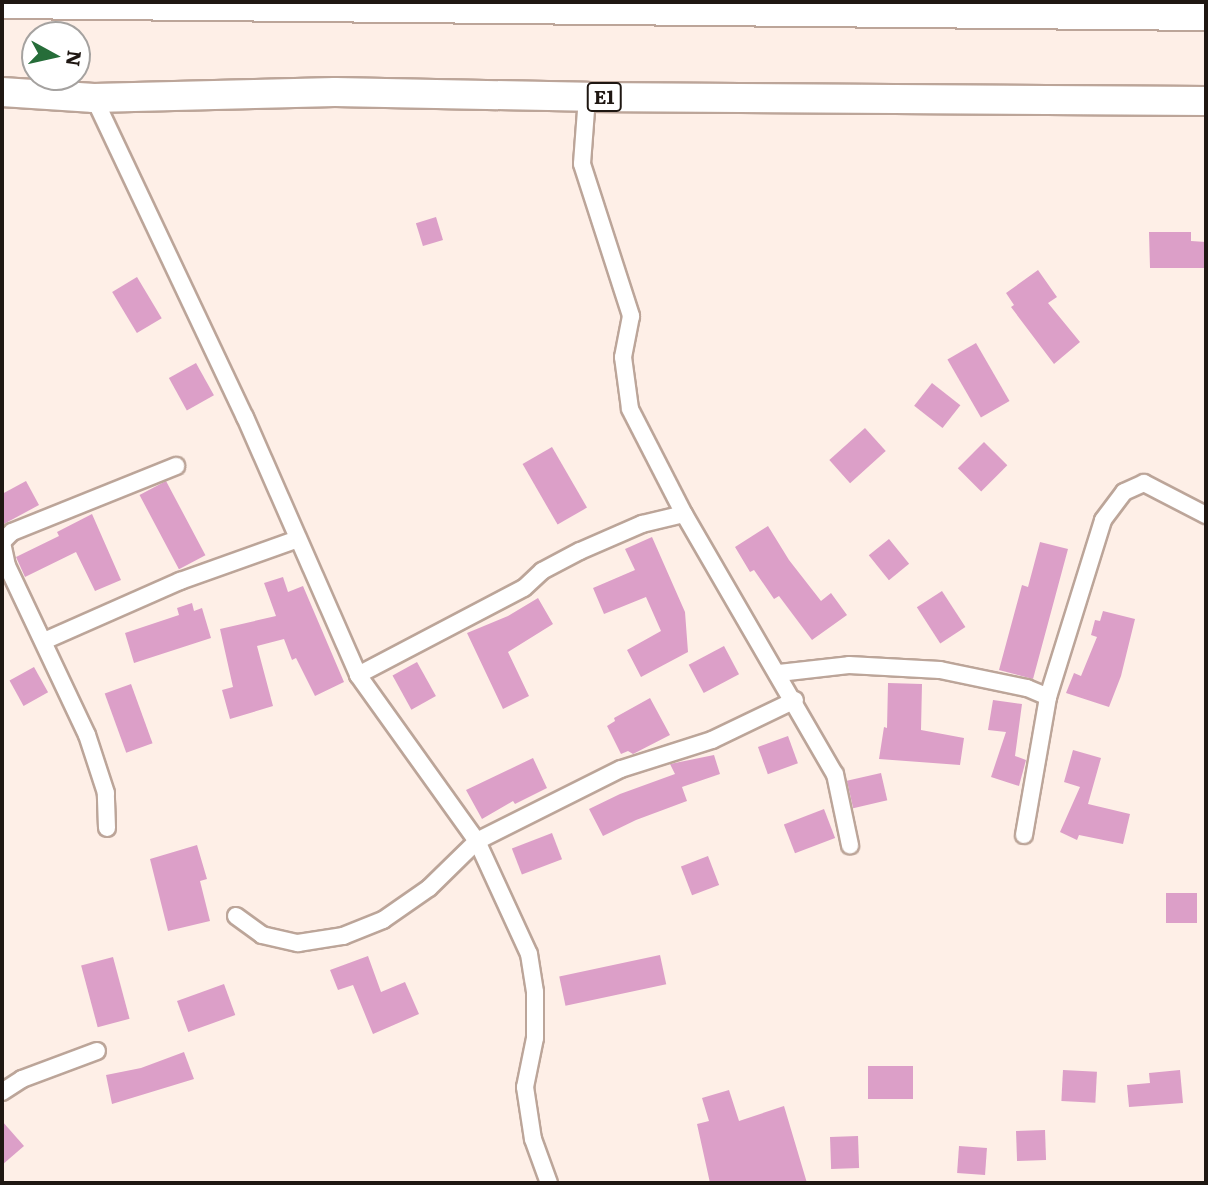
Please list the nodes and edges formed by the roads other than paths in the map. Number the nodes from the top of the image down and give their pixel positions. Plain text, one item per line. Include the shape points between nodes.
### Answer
1 (2, 4) edge
2 (1206, 16) edge
3 (2, 92) edge
4 (587, 97) junction
5 (94, 98) junction
6 (1206, 101) edge
7 (176, 466) dead end
8 (684, 514) junction
9 (1206, 515) edge
10 (298, 539) junction
11 (44, 642) junction
12 (779, 673) junction
13 (358, 675) junction
14 (1048, 697) junction
15 (795, 700) junction
16 (107, 828) dead end
17 (1024, 835) dead end
18 (477, 841) junction
19 (850, 845) dead end
20 (236, 916) dead end
21 (97, 1051) dead end
22 (2, 1092) edge
23 (549, 1183) edge

1 - 2 highway
3 - 5 highway, E1
4 - 5 highway, E1 via 335,92
4 - 6 highway, E1
4 - 8 street via 582,164 631,316 623,357 631,409
5 - 10 street
7 - 11 street via 12,532 2,542 7,566
8 - 12 street
8 - 13 street via 642,524 580,551 542,571 524,588
9 - 14 street via 1144,483 1124,492 1103,520
10 - 11 street via 180,581
10 - 13 street
11 - 16 street via 87,734 106,793
12 - 14 street via 849,665 940,670 1027,688
12 - 15 street
13 - 18 street
14 - 17 street
15 - 18 street via 712,740 621,769
15 - 19 street via 835,774
18 - 20 street via 429,888 383,920 343,936 298,943 261,934
18 - 23 street via 529,954 535,1038 525,1087 533,1139
21 - 22 street via 22,1079

